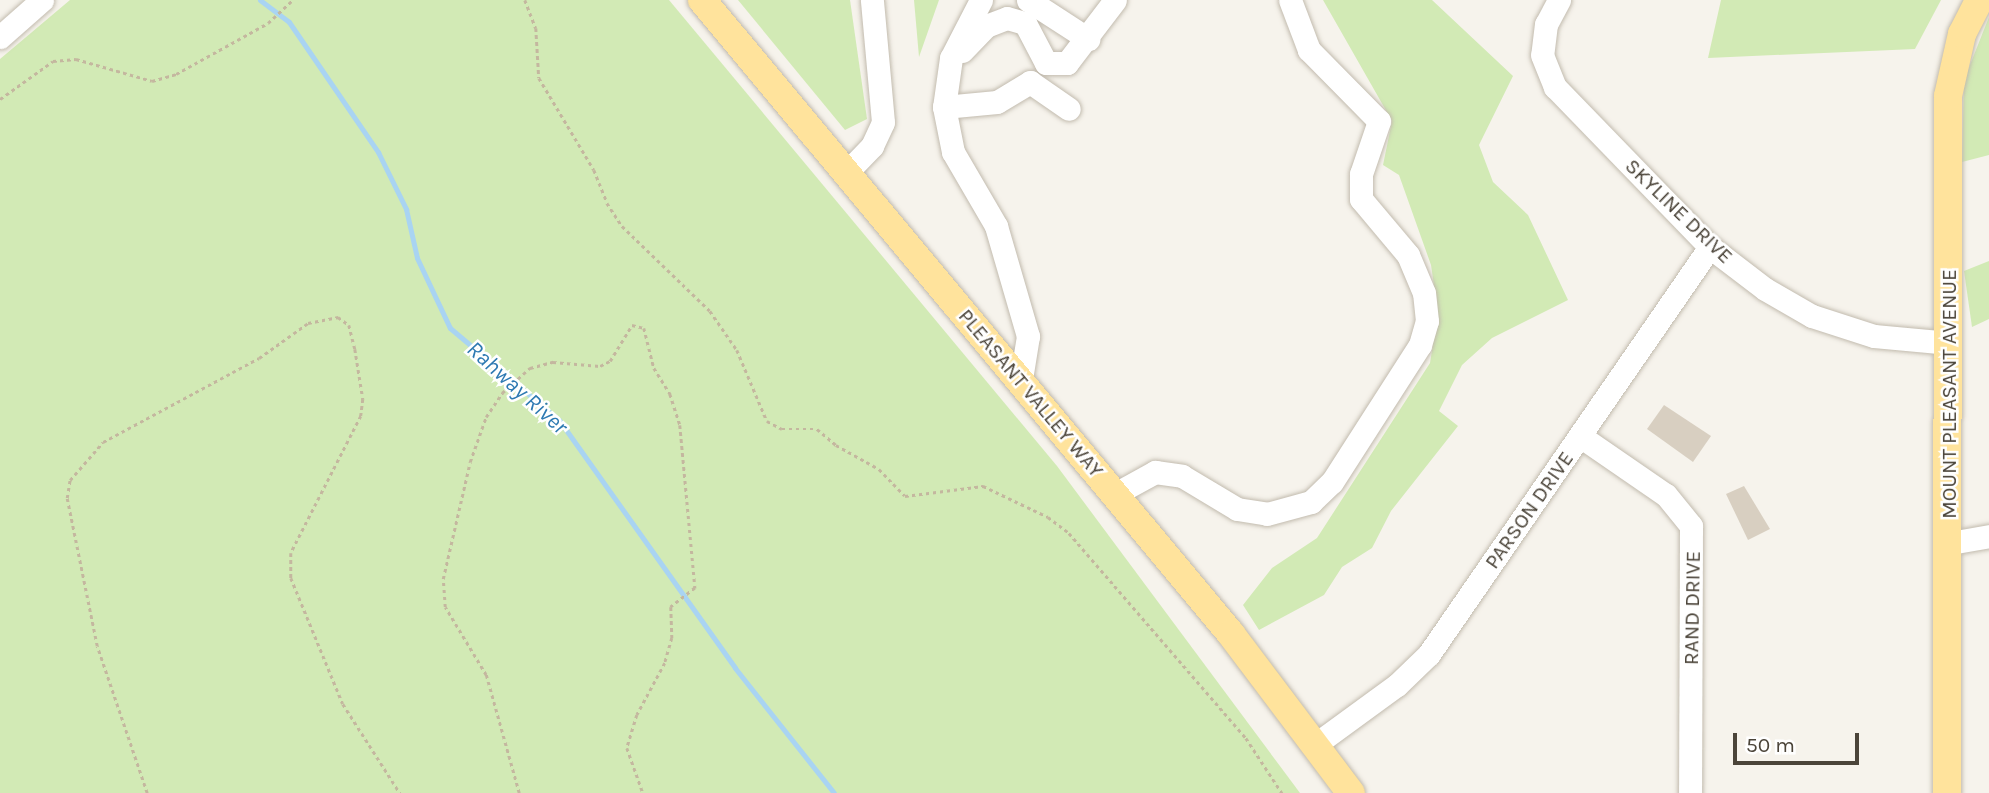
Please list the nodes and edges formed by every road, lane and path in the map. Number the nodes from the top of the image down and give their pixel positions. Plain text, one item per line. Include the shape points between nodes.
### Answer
1 (42, 0) edge
2 (525, 0) edge
3 (702, 0) edge
4 (872, 0) edge
5 (981, 0) edge
6 (1028, 0) edge
7 (1115, 0) edge
8 (1271, 0) edge
9 (1559, 0) edge
10 (1979, 0) edge
11 (292, 1) edge
12 (1292, 7) edge
13 (0, 37) edge
14 (1088, 39) junction
15 (946, 77) junction
16 (0, 99) edge
17 (944, 107) junction
18 (1069, 109) dead end
19 (845, 174) junction
20 (1710, 247) junction
21 (1950, 343) junction
22 (1021, 379) junction
23 (1580, 436) junction
24 (1115, 494) junction
25 (1989, 536) edge
26 (1950, 543) junction
27 (1316, 744) junction
28 (147, 793) edge
29 (400, 793) edge
30 (519, 793) edge
31 (643, 793) edge
32 (1282, 793) edge
33 (1351, 793) edge
34 (1690, 793) edge
35 (1947, 793) edge

1 - 13 street
2 - 32 path via 536,28 539,78 594,170 607,203 622,226 710,311 737,350 768,421 782,429 817,429 879,469 905,496 983,486 1048,517 1069,533 1246,738
3 - 19 main road, PLEASANT VALLEY WAY
4 - 19 street via 883,122 872,146
5 - 15 street
6 - 14 street
7 - 14 street
8 - 12 street
9 - 20 street, SKYLINE DRIVE via 1546,24 1542,55 1555,87
10 - 21 main road, MOUNT PLEASANT AVENUE via 1962,34 1948,96
11 - 16 path via 268,23 176,74 152,82 76,59 52,61
12 - 24 street via 1309,50 1379,121 1361,174 1361,199 1408,255 1424,293 1427,321 1420,345 1332,482 1311,502 1289,511 1257,513 1237,509 1182,476 1155,472
14 - 15 street via 1075,57 1057,66 1046,63 1025,23 1007,18 986,26 965,45
15 - 17 street
17 - 18 street via 997,102 1030,82
17 - 22 street via 953,152 996,226 1028,336
19 - 22 main road, PLEASANT VALLEY WAY
20 - 21 street, SKYLINE DRIVE via 1765,289 1812,316 1874,336
20 - 23 street, PARSON DRIVE
21 - 26 main road, MOUNT PLEASANT AVENUE
22 - 24 main road, PLEASANT VALLEY WAY
23 - 27 street, PARSON DRIVE via 1429,654 1396,685
23 - 34 street, RAND DRIVE via 1666,495 1691,526
24 - 27 main road, PLEASANT VALLEY WAY
25 - 26 street
26 - 35 main road, MOUNT PLEASANT AVENUE
27 - 33 main road, PLEASANT VALLEY WAY
28 - 29 path via 97,646 67,498 70,480 103,442 259,358 308,323 338,317 349,324 363,399 361,416 291,553 290,578 344,704
30 - 31 path via 486,675 445,607 443,579 470,462 486,417 502,393 530,368 553,362 600,366 610,361 632,325 644,328 654,368 670,394 680,425 695,588 671,607 672,638 665,663 637,715 627,748

